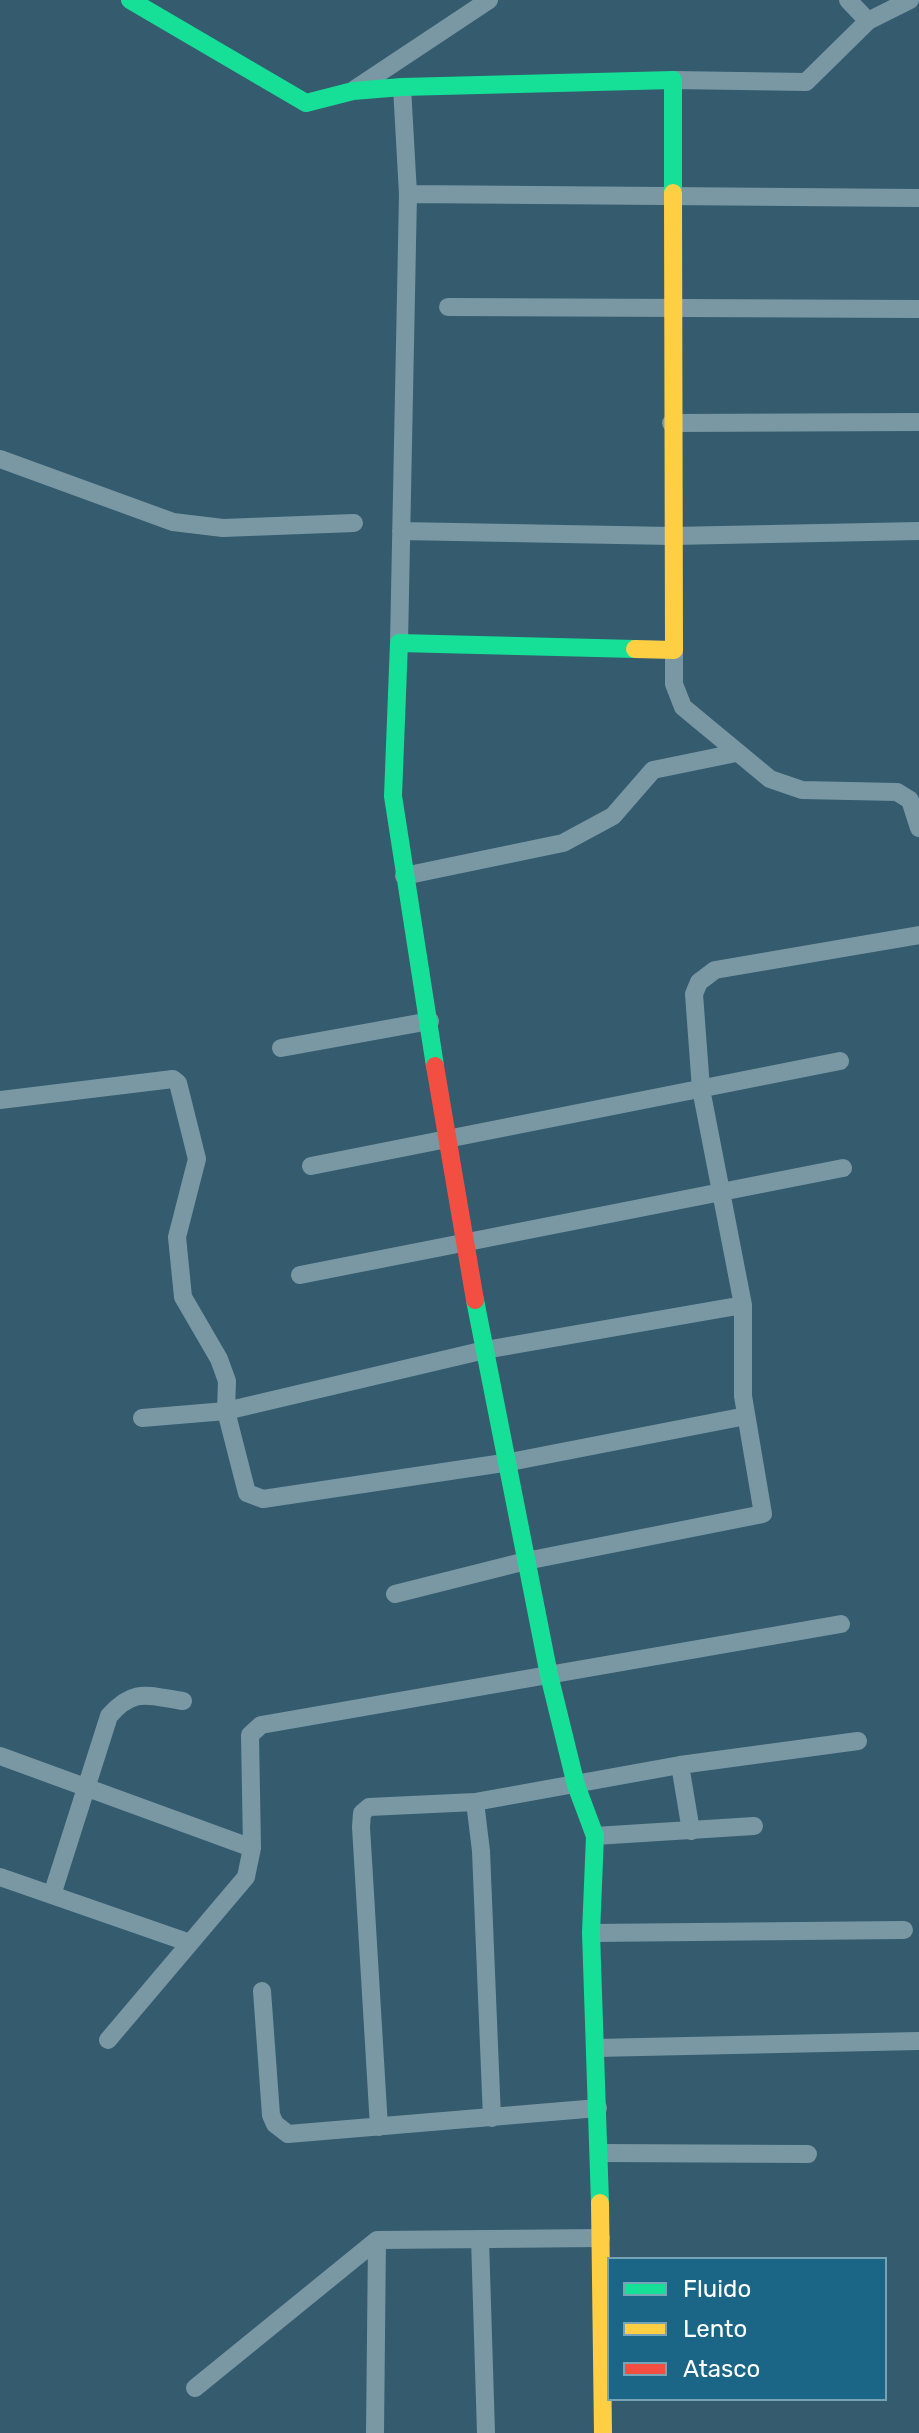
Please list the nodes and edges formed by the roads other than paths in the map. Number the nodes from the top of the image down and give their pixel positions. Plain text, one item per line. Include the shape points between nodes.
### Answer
1 (130, 0) edge
2 (489, 0) edge
3 (848, 0) edge
4 (910, 0) edge
5 (868, 21) junction
6 (673, 80) junction
7 (402, 87) junction
8 (353, 91) junction
9 (408, 194) junction
10 (675, 198) junction
11 (919, 198) edge
12 (448, 307) dead end
13 (674, 308) junction
14 (919, 309) edge
15 (919, 422) edge
16 (671, 423) junction
17 (0, 459) edge
18 (354, 523) dead end
19 (401, 531) junction
20 (919, 531) edge
21 (672, 536) junction
22 (399, 643) junction
23 (674, 650) junction
24 (736, 753) junction
25 (919, 828) edge
26 (404, 876) junction
27 (919, 935) edge
28 (430, 1021) junction
29 (281, 1048) dead end
30 (840, 1061) dead end
31 (701, 1089) junction
32 (0, 1100) edge
33 (448, 1139) junction
34 (311, 1166) dead end
35 (843, 1168) dead end
36 (722, 1193) junction
37 (463, 1242) junction
38 (300, 1275) dead end
39 (743, 1305) junction
40 (485, 1350) junction
41 (226, 1411) junction
42 (746, 1416) junction
43 (142, 1418) dead end
44 (510, 1462) junction
45 (526, 1561) junction
46 (395, 1594) dead end
47 (841, 1624) dead end
48 (549, 1675) junction
49 (183, 1701) dead end
50 (858, 1741) dead end
51 (0, 1756) edge
52 (680, 1765) junction
53 (576, 1785) junction
54 (87, 1788) junction
55 (475, 1802) junction
56 (754, 1826) dead end
57 (691, 1831) junction
58 (595, 1836) junction
59 (252, 1848) junction
60 (0, 1877) edge
61 (52, 1895) junction
62 (904, 1930) dead end
63 (591, 1933) junction
64 (190, 1943) junction
65 (262, 1991) dead end
66 (108, 2040) dead end
67 (919, 2041) edge
68 (595, 2048) junction
69 (598, 2108) junction
70 (492, 2118) junction
71 (379, 2127) junction
72 (599, 2153) junction
73 (808, 2154) dead end
74 (601, 2238) junction
75 (480, 2239) junction
76 (377, 2240) junction
77 (606, 2264) edge
78 (606, 2380) edge
79 (195, 2388) dead end
80 (375, 2433) edge
81 (486, 2433) edge
82 (603, 2433) edge

1 - 8 street via 306,103
2 - 8 street
3 - 5 street
4 - 5 street
5 - 6 street via 806,82
6 - 7 street
6 - 10 street
7 - 8 street
7 - 9 street
9 - 10 street
9 - 19 street
10 - 11 street
10 - 13 street
12 - 13 street
13 - 14 street
13 - 16 street
15 - 16 street
16 - 21 street
17 - 18 street via 173,522 223,528
19 - 21 street
19 - 22 street
20 - 21 street
21 - 23 street
22 - 23 street
22 - 26 street via 393,796
23 - 24 street via 674,684 683,707
24 - 25 street via 770,779 802,790 897,792 910,800
24 - 26 street via 653,770 613,816 563,843
26 - 28 street
27 - 31 street via 715,970 699,982 694,994
28 - 29 street
28 - 33 street
30 - 31 street
31 - 33 street
31 - 36 street
32 - 41 street via 173,1079 178,1083 197,1159 177,1237 179,1275 185,1304 227,1381
33 - 34 street
33 - 37 street
35 - 36 street
36 - 37 street
36 - 39 street
37 - 38 street
37 - 40 street
39 - 40 street
39 - 42 street
40 - 41 street
40 - 44 street
41 - 43 street
41 - 44 street via 247,1493 263,1499
42 - 44 street
42 - 45 street via 765,1511 760,1517
44 - 45 street
45 - 46 street
45 - 48 street
47 - 48 street
48 - 53 street
48 - 59 street via 261,1725 250,1735
49 - 54 street via 125,1698 109,1716
50 - 52 street
51 - 54 street
52 - 53 street
52 - 57 street
53 - 55 street
53 - 58 street
54 - 59 street
54 - 61 street
55 - 70 street
55 - 71 street via 369,1807 362,1813
56 - 57 street
57 - 58 street
58 - 63 street
59 - 64 street via 246,1877
60 - 61 street
61 - 64 street
62 - 63 street
63 - 68 street
64 - 66 street
65 - 71 street via 275,2124 288,2134
67 - 68 street
68 - 69 street
69 - 70 street
69 - 72 street
70 - 71 street
72 - 73 street
72 - 74 street
74 - 75 street
74 - 77 street
75 - 76 street
75 - 81 street
76 - 79 street
76 - 80 street
77 - 78 street
78 - 82 street

